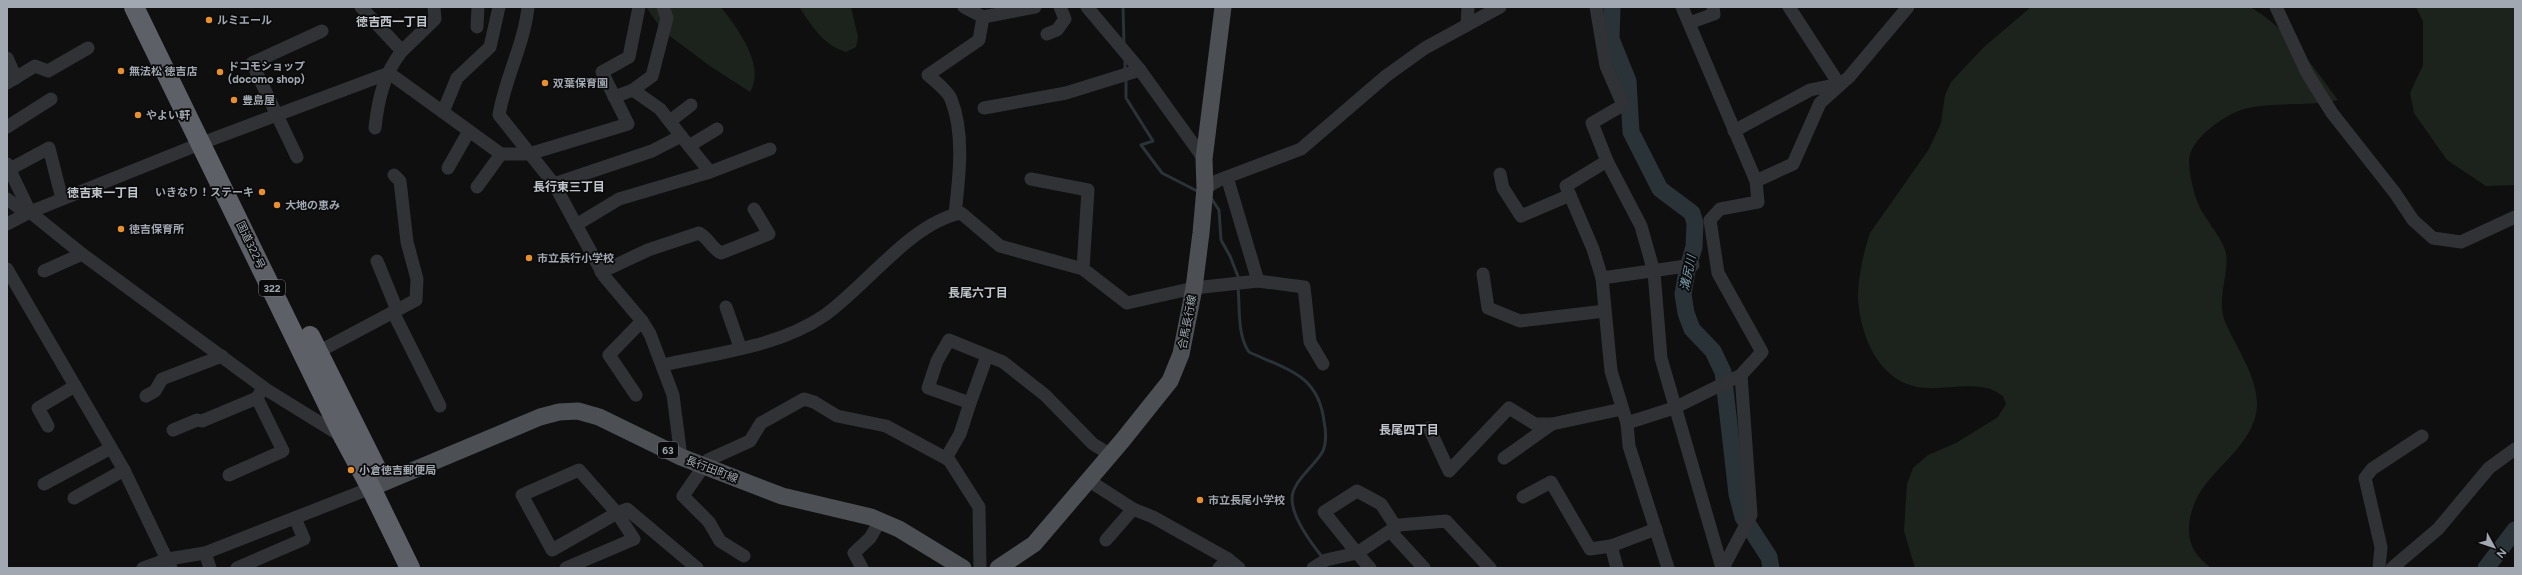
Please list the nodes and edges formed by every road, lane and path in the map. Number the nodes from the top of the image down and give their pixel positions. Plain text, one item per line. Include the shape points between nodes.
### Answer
1 (134, 7) edge
2 (149, 7) edge
3 (434, 7) edge
4 (478, 7) edge
5 (499, 7) edge
6 (528, 7) edge
7 (639, 7) edge
8 (663, 7) edge
9 (964, 7) edge
10 (1035, 7) edge
11 (1060, 7) edge
12 (1087, 7) edge
13 (1223, 7) edge
14 (1468, 7) edge
15 (1500, 7) edge
16 (1596, 7) edge
17 (1682, 7) edge
18 (1713, 7) edge
19 (1789, 7) edge
20 (1908, 7) edge
21 (2276, 7) edge
22 (365, 9) edge
23 (1011, 10) edge
24 (983, 17) junction
25 (1689, 23) junction
26 (1466, 26) junction
27 (478, 27) dead end
28 (322, 31) dead end
29 (1047, 34) dead end
30 (88, 48) dead end
31 (402, 51) junction
32 (7, 58) edge
33 (1140, 70) junction
34 (389, 73) junction
35 (12, 81) edge
36 (1839, 84) junction
37 (633, 90) junction
38 (614, 97) junction
39 (51, 99) dead end
40 (690, 105) dead end
41 (984, 108) dead end
42 (443, 112) junction
43 (277, 116) junction
44 (670, 121) junction
45 (7, 127) edge
46 (375, 128) dead end
47 (717, 129) dead end
48 (469, 131) junction
49 (1734, 131) junction
50 (681, 136) junction
51 (208, 141) junction
52 (690, 146) junction
53 (770, 149) dead end
54 (501, 154) junction
55 (529, 154) junction
56 (296, 157) dead end
57 (1204, 159) junction
58 (1607, 161) junction
59 (8, 166) edge
60 (448, 168) dead end
61 (710, 172) junction
62 (1500, 174) dead end
63 (394, 175) dead end
64 (1227, 177) junction
65 (1030, 179) dead end
66 (1756, 181) junction
67 (554, 184) junction
68 (477, 187) dead end
69 (1205, 188) junction
70 (1570, 195) junction
71 (7, 199) edge
72 (62, 199) junction
73 (754, 209) dead end
74 (30, 212) junction
75 (955, 214) junction
76 (2515, 217) edge
77 (7, 224) edge
78 (576, 225) junction
79 (82, 254) junction
80 (377, 261) dead end
81 (1693, 265) dead end
82 (7, 269) edge
83 (1083, 269) junction
84 (44, 271) dead end
85 (601, 272) junction
86 (1654, 272) junction
87 (1483, 274) dead end
88 (1602, 278) junction
89 (1258, 281) junction
90 (1194, 288) junction
91 (726, 308) dead end
92 (395, 311) junction
93 (1605, 311) junction
94 (642, 321) junction
95 (740, 348) junction
96 (318, 352) junction
97 (222, 356) junction
98 (987, 356) junction
99 (1323, 364) dead end
100 (663, 365) junction
101 (1741, 375) junction
102 (75, 386) junction
103 (260, 393) junction
104 (636, 395) dead end
105 (146, 396) dead end
106 (970, 403) junction
107 (440, 406) dead end
108 (1674, 408) junction
109 (1622, 409) junction
110 (1627, 423) junction
111 (1552, 424) junction
112 (48, 426) dead end
113 (1429, 428) dead end
114 (173, 430) dead end
115 (2422, 436) dead end
116 (344, 438) junction
117 (111, 448) junction
118 (2515, 449) edge
119 (1111, 455) junction
120 (681, 457) junction
121 (946, 458) junction
122 (1504, 458) dead end
123 (704, 466) junction
124 (124, 470) junction
125 (229, 475) dead end
126 (1088, 480) junction
127 (44, 484) dead end
128 (377, 486) junction
129 (1523, 497) dead end
130 (74, 498) dead end
131 (1133, 509) junction
132 (617, 513) junction
133 (295, 518) junction
134 (880, 521) junction
135 (1393, 529) junction
136 (1656, 529) junction
137 (1106, 540) dead end
138 (1611, 546) junction
139 (205, 553) junction
140 (1358, 553) junction
141 (744, 556) dead end
142 (169, 564) edge
143 (1223, 564) edge
144 (150, 567) edge
145 (210, 568) edge
146 (237, 568) edge
147 (410, 568) edge
148 (423, 568) edge
149 (566, 568) edge
150 (697, 568) edge
151 (862, 568) edge
152 (963, 568) edge
153 (980, 568) edge
154 (998, 568) edge
155 (1239, 568) edge
156 (1313, 568) edge
157 (1370, 568) edge
158 (1424, 568) edge
159 (1490, 568) edge
160 (1617, 568) edge
161 (1668, 568) edge
162 (1722, 568) edge
163 (2379, 568) edge
164 (2392, 568) edge

1 - 51 highway, 国道322号 / 322
2 - 51 highway, 国道322号 / 322
3 - 31 street via 435,19
4 - 27 street
5 - 42 street via 490,47 457,78
6 - 55 street via 526,30 502,95 498,115
7 - 38 street via 629,57 602,72
8 - 37 street via 667,18 652,76
9 - 24 street
10 - 23 street
11 - 29 street via 1065,19 1057,30
12 - 33 street
13 - 57 main road, 合馬長行線
14 - 26 street
15 - 26 street
16 - 58 street via 1606,66 1622,105 1592,123
17 - 25 street
18 - 25 street via 1714,14
19 - 36 street
20 - 36 street via 1849,77
21 - 76 street via 2307,73 2332,113 2413,220 2433,238 2461,242
22 - 31 street
23 - 24 street
24 - 75 street via 979,40 928,75 951,98 961,166
25 - 49 street
26 - 64 street via 1425,48 1386,76 1301,149
28 - 43 street via 252,62
30 - 35 street via 48,71 35,66
31 - 34 street
32 - 35 street
33 - 41 street via 1066,93
33 - 57 street
34 - 42 street
34 - 43 street
34 - 46 street via 378,100
36 - 49 street via 1810,90
36 - 66 street via 1820,103 1793,164
37 - 38 street
37 - 44 street via 660,108
38 - 55 street via 628,124
39 - 45 street
40 - 44 street
42 - 48 street
43 - 51 street
43 - 56 street
44 - 50 street
47 - 52 street
48 - 54 street
48 - 60 street
49 - 66 street
50 - 52 street
50 - 67 street via 652,151
51 - 72 street
51 - 96 highway, 国道322号 / 322
51 - 116 highway, 国道322号 / 322
52 - 61 street
53 - 61 street
54 - 55 street
54 - 68 street
55 - 67 street
57 - 69 main road, 合馬長行線
58 - 70 street via 1566,186
58 - 86 street via 1640,226
59 - 72 street via 49,148
59 - 74 street
61 - 78 street via 619,199
62 - 70 street via 1503,188 1521,216
63 - 92 street via 400,181 407,242 417,279 416,300
64 - 69 street
64 - 89 street
65 - 83 street via 1088,190
66 - 101 street via 1758,202 1720,209 1710,220 1718,273 1762,352
67 - 78 street
69 - 90 main road, 合馬長行線
70 - 88 street via 1593,249
71 - 74 street
72 - 74 street
73 - 85 street via 769,234 721,253 713,249 707,237 699,233 648,250
74 - 77 street
74 - 79 street
75 - 83 street via 961,213 1000,246
75 - 95 street via 933,224 893,254 824,315 785,335
78 - 85 street
79 - 84 street
79 - 97 street
80 - 92 street
81 - 86 street
82 - 102 street
83 - 90 street via 1128,303
85 - 94 street
86 - 88 street
86 - 108 street via 1661,358
87 - 93 street via 1488,308 1520,321
88 - 93 street
89 - 90 street
89 - 99 street via 1304,287 1310,342
90 - 119 main road, 合馬長行線 via 1181,354 1170,381
91 - 95 street
92 - 96 street
92 - 107 street
93 - 109 street via 1611,371
94 - 100 street
94 - 104 street via 608,355
95 - 100 street
96 - 128 highway, 国道322号 / 322
97 - 103 street
97 - 105 street via 162,379 155,391
98 - 106 street
98 - 106 street via 949,340 937,361 928,388
98 - 119 street via 1003,362 1045,395 1093,444
100 - 120 street via 673,395
101 - 108 street
101 - 162 street via 1751,516
102 - 112 street via 38,408
102 - 117 street
103 - 114 street via 202,421 197,420
103 - 116 street
103 - 125 street via 283,451
106 - 121 street via 960,434
108 - 110 street
108 - 162 street
109 - 110 street
109 - 111 street
110 - 136 street via 1630,446
111 - 113 street via 1535,424 1509,408 1449,471
111 - 122 street
115 - 163 street via 2372,469 2365,478 2381,546
116 - 128 highway, 国道322号 / 322
117 - 124 street
117 - 127 street
118 - 164 street via 2489,468 2438,529
119 - 126 main road, 合馬長行線
120 - 123 main road, 長行田町線 / 63
120 - 128 main road, 長行田町線 / 63 via 599,417 578,411 559,412 540,417
121 - 123 street via 886,426 837,416 814,402 804,400 761,423 750,441 708,460
121 - 153 street via 979,507
123 - 134 main road, 長行田町線 / 63 via 782,496
123 - 141 street via 683,496 709,522 720,541
124 - 130 street
124 - 142 street
126 - 131 street
126 - 154 main road, 合馬長行線 via 1034,544
128 - 133 street
128 - 147 highway, 国道322号 / 322
128 - 148 highway, 国道322号 / 322
129 - 138 street via 1551,482 1590,549
131 - 137 street
131 - 143 street via 1153,517
132 - 132 street via 552,550 522,495 579,470
132 - 149 street via 634,540
132 - 150 street via 627,509
133 - 139 street
133 - 146 street via 304,539
134 - 151 street via 870,538 854,553
134 - 152 main road, 長行田町線 / 63 via 899,529
135 - 140 street
135 - 140 street via 1381,504 1357,491 1324,512
135 - 158 street
135 - 159 street via 1399,525 1446,520
136 - 138 street
136 - 161 street
138 - 160 street
139 - 142 street
139 - 145 street
140 - 156 street via 1326,560
140 - 157 street
142 - 144 street
143 - 155 street

